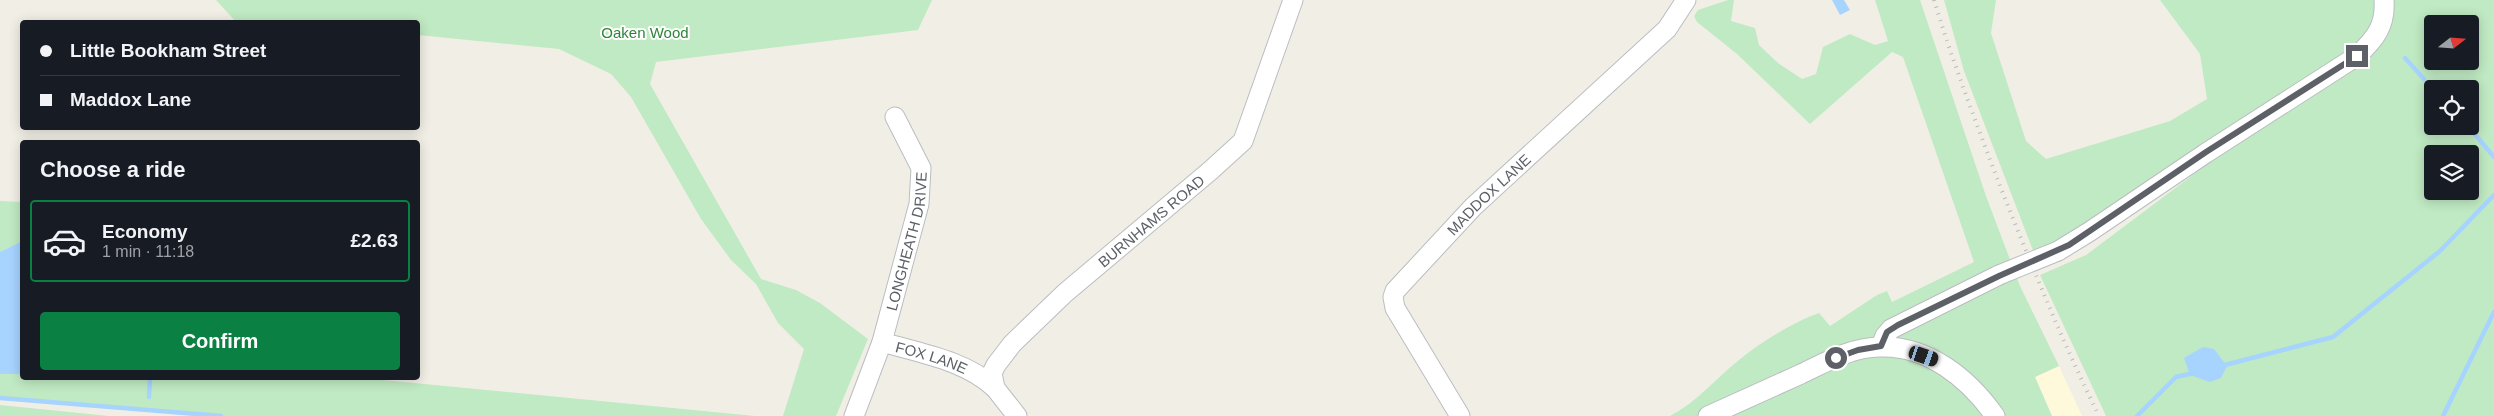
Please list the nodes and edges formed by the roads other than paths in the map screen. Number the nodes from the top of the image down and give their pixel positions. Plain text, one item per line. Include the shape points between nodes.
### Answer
1 (1293, 0) edge
2 (1686, 0) edge
3 (2384, 0) edge
4 (895, 117) dead end
5 (882, 342) junction
6 (1881, 346) junction
7 (995, 388) junction
8 (854, 416) edge
9 (1017, 416) edge
10 (1460, 416) edge
11 (1708, 416) edge
12 (1995, 416) edge

1 - 7 street, BURNHAMS ROAD via 1242,141 1210,172 1065,293 1012,344 994,369 992,380
2 - 10 street, MADDOX LANE via 1667,29 1473,207 1395,291 1395,308
3 - 6 street, bridge via 2382,28 2373,42 2357,56 2058,251 1898,325 1887,332
4 - 5 street, LONGHEATH DRIVE via 921,168 919,204
5 - 7 street, FOX LANE via 960,366 976,373
5 - 8 street, FOX LANE
6 - 11 street via 1848,353
6 - 12 street via 1915,353 1946,366 1975,391
7 - 9 street

